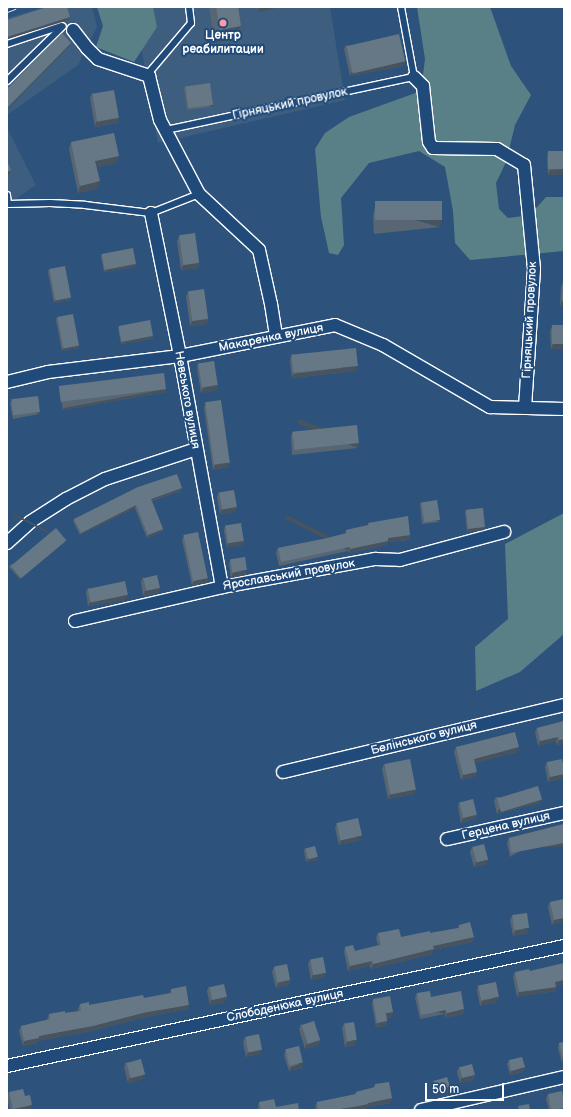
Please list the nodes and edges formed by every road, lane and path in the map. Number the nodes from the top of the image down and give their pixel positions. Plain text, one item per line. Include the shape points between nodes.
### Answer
1 (189, 7) edge
2 (401, 7) edge
3 (68, 28) junction
4 (7, 44) edge
5 (147, 75) junction
6 (414, 77) junction
7 (7, 81) edge
8 (166, 130) junction
9 (199, 194) junction
10 (7, 195) edge
11 (151, 213) junction
12 (276, 336) junction
13 (180, 356) junction
14 (7, 382) edge
15 (525, 408) junction
16 (564, 409) edge
17 (196, 449) junction
18 (504, 532) dead end
19 (7, 543) edge
20 (222, 587) junction
21 (75, 621) dead end
22 (564, 705) edge
23 (283, 772) dead end
24 (564, 813) edge
25 (447, 839) dead end
26 (564, 946) edge
27 (7, 1066) edge
28 (564, 1077) edge
29 (421, 1110) edge

1 - 5 lane via 191,23
2 - 6 lane, Гірняцький провулок
3 - 4 lane
3 - 5 street via 98,59
3 - 7 lane
5 - 8 street via 160,120
6 - 8 lane, Гірняцький провулок
6 - 15 street, Гірняцький провулок via 423,86 429,142 433,148 497,150 524,165 534,269
8 - 9 street
9 - 11 lane
9 - 12 street via 259,250
10 - 11 lane via 8,204 78,204
11 - 13 street, Невського вулиця
12 - 13 street, Макаренка вулиця
12 - 15 street, Макаренка вулиця via 335,325 383,345 490,407
13 - 14 street, Макаренка вулиця via 48,372
13 - 17 street, Невського вулиця
15 - 16 street, Макаренка вулиця
17 - 19 street via 106,479 66,499 30,522
17 - 20 street, Невського вулиця
18 - 20 street, Ярославський провулок via 400,560 374,559
20 - 21 street, Ярославський провулок
22 - 23 street, Белінського вулиця
24 - 25 street, Герцена вулиця
26 - 27 street, Слободенюка вулиця
28 - 29 street

